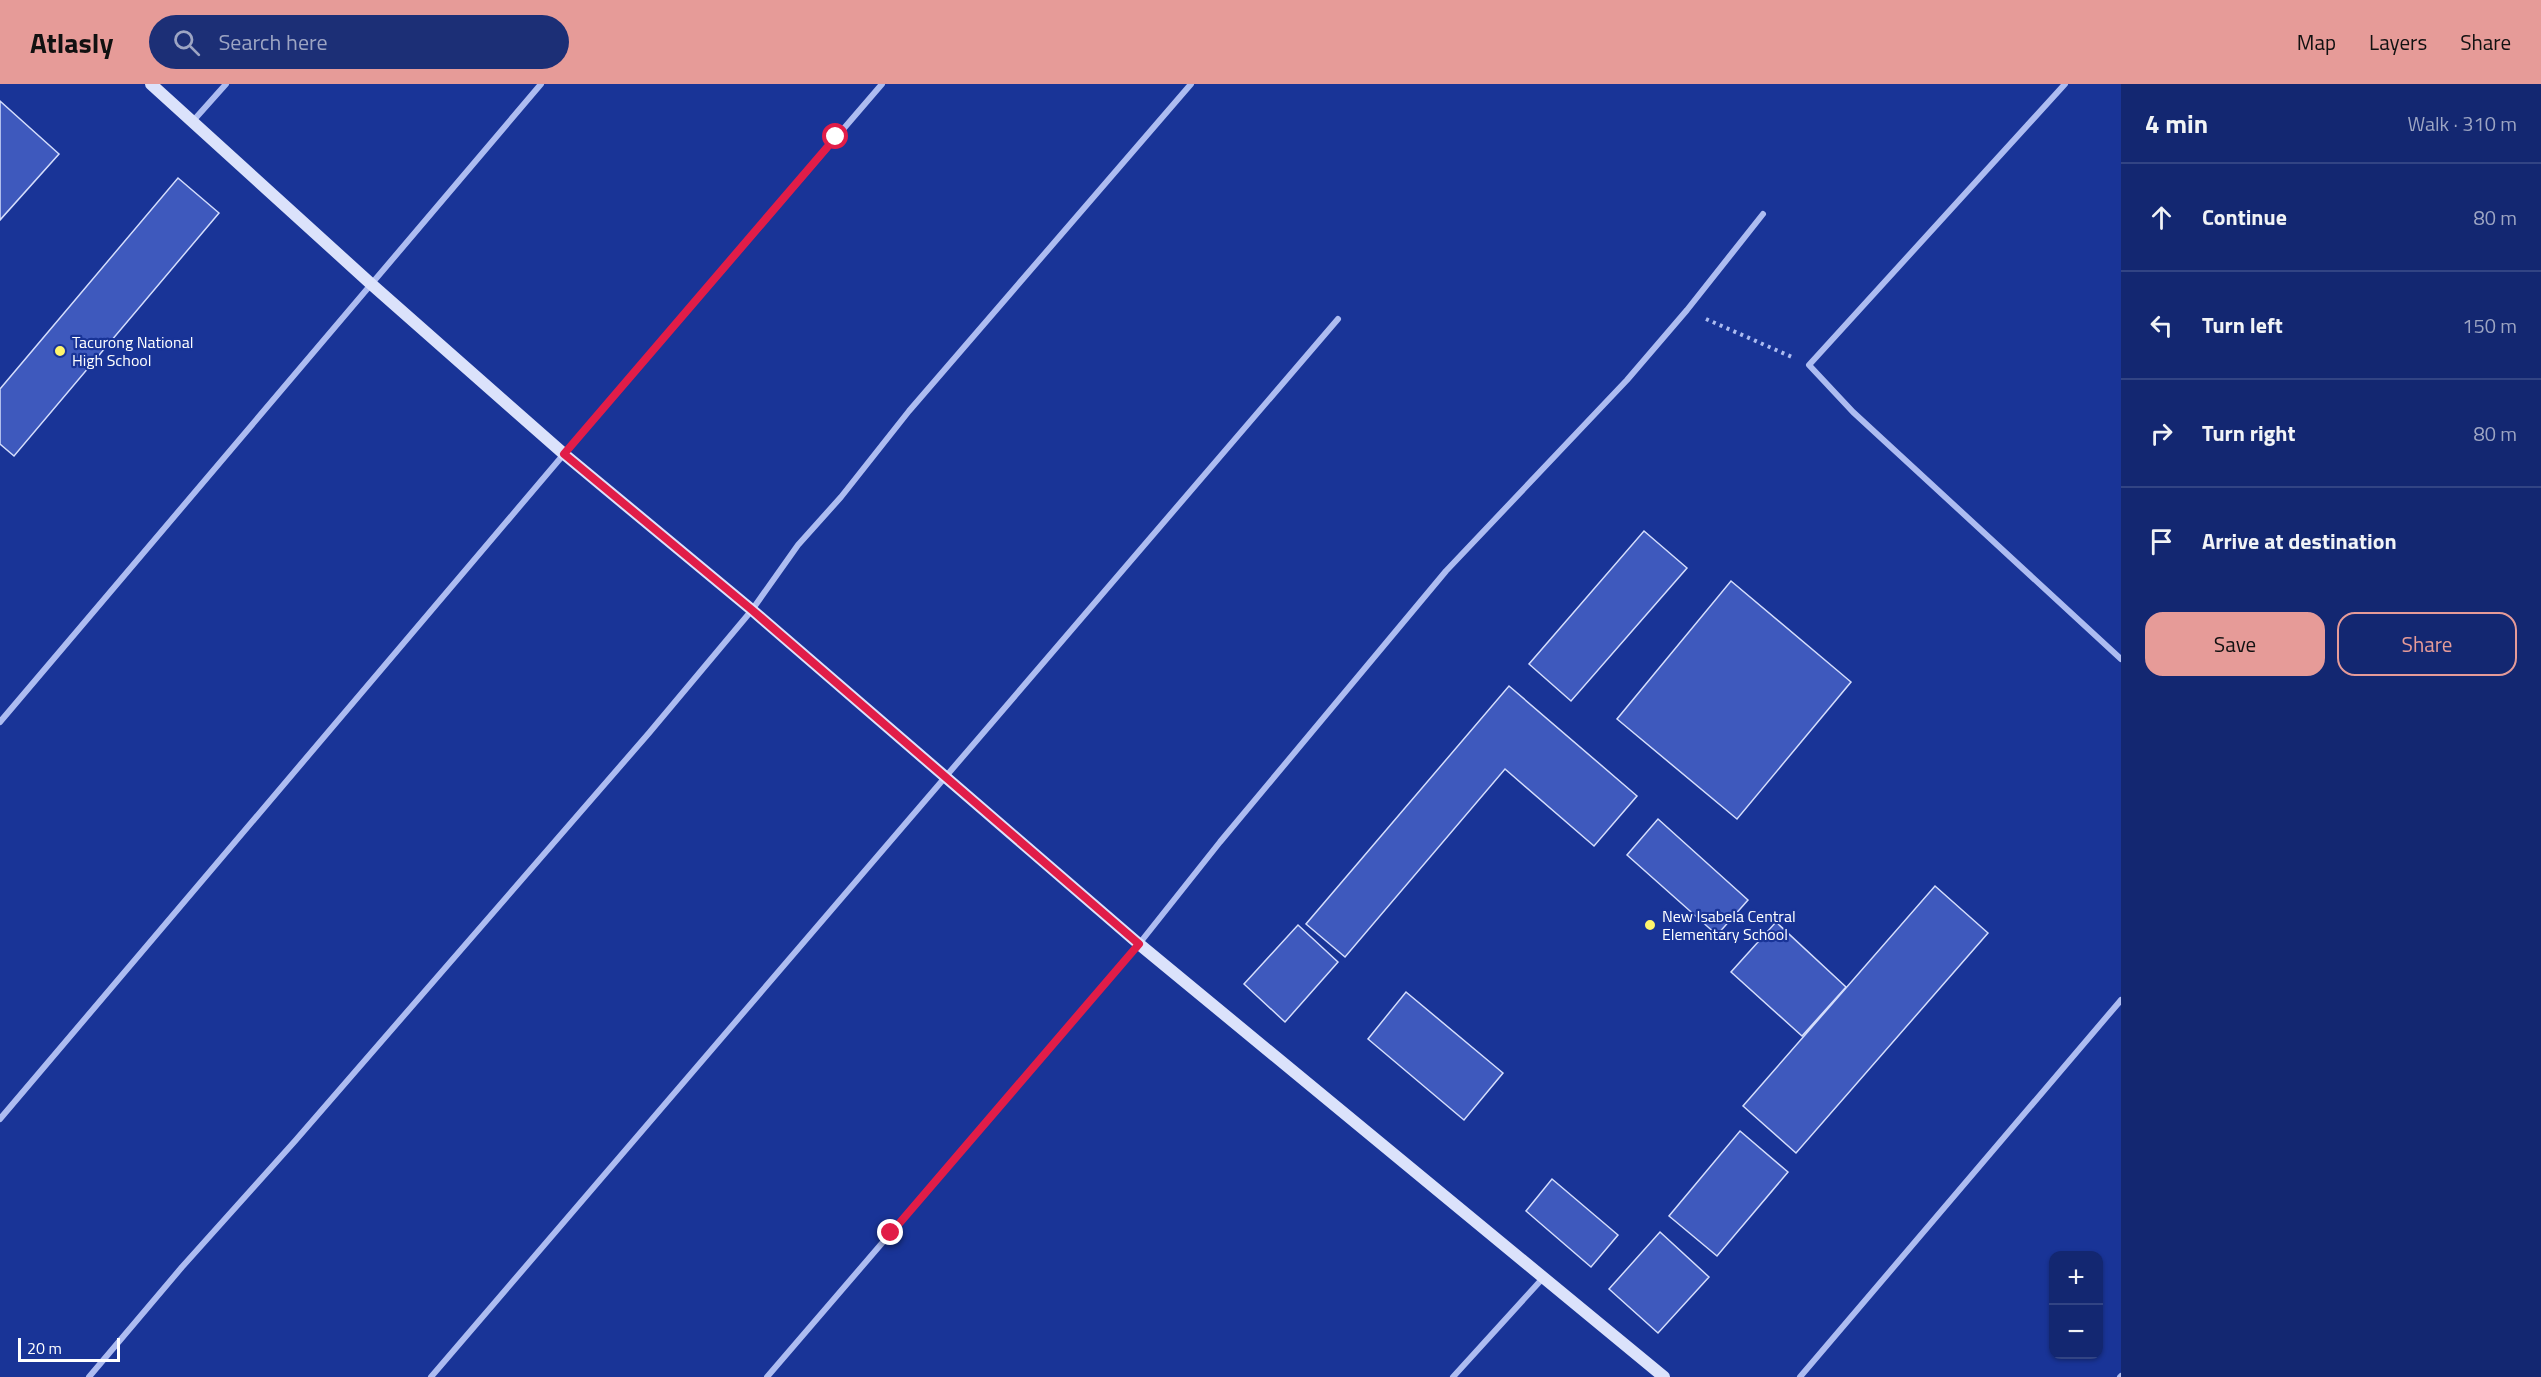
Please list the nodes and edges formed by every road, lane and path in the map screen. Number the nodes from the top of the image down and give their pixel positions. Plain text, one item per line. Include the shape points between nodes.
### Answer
1 (151, 84) edge
2 (225, 84) edge
3 (541, 84) edge
4 (882, 84) edge
5 (1191, 84) edge
6 (2066, 84) edge
7 (193, 121) junction
8 (1763, 214) dead end
9 (370, 283) junction
10 (1687, 310) junction
11 (1338, 319) dead end
12 (1809, 365) junction
13 (564, 454) junction
14 (752, 610) junction
15 (2121, 659) edge
16 (0, 722) edge
17 (945, 778) junction
18 (1139, 944) junction
19 (2121, 1000) edge
20 (0, 1119) edge
21 (1544, 1278) junction
22 (89, 1377) edge
23 (431, 1377) edge
24 (767, 1377) edge
25 (1453, 1377) edge
26 (1664, 1377) edge
27 (1800, 1377) edge

1 - 7 street
2 - 7 street
3 - 9 street
4 - 13 street
5 - 14 street via 909,411 798,545
6 - 12 street
7 - 9 street
8 - 10 street
9 - 13 street
9 - 16 street
10 - 12 path
10 - 18 street via 1627,380 1446,571
11 - 17 street
12 - 15 street via 1853,412
13 - 14 street
13 - 20 street
14 - 17 street
14 - 22 street
17 - 18 street
17 - 23 street
18 - 21 street
18 - 24 street
19 - 27 street
21 - 25 street
21 - 26 street

